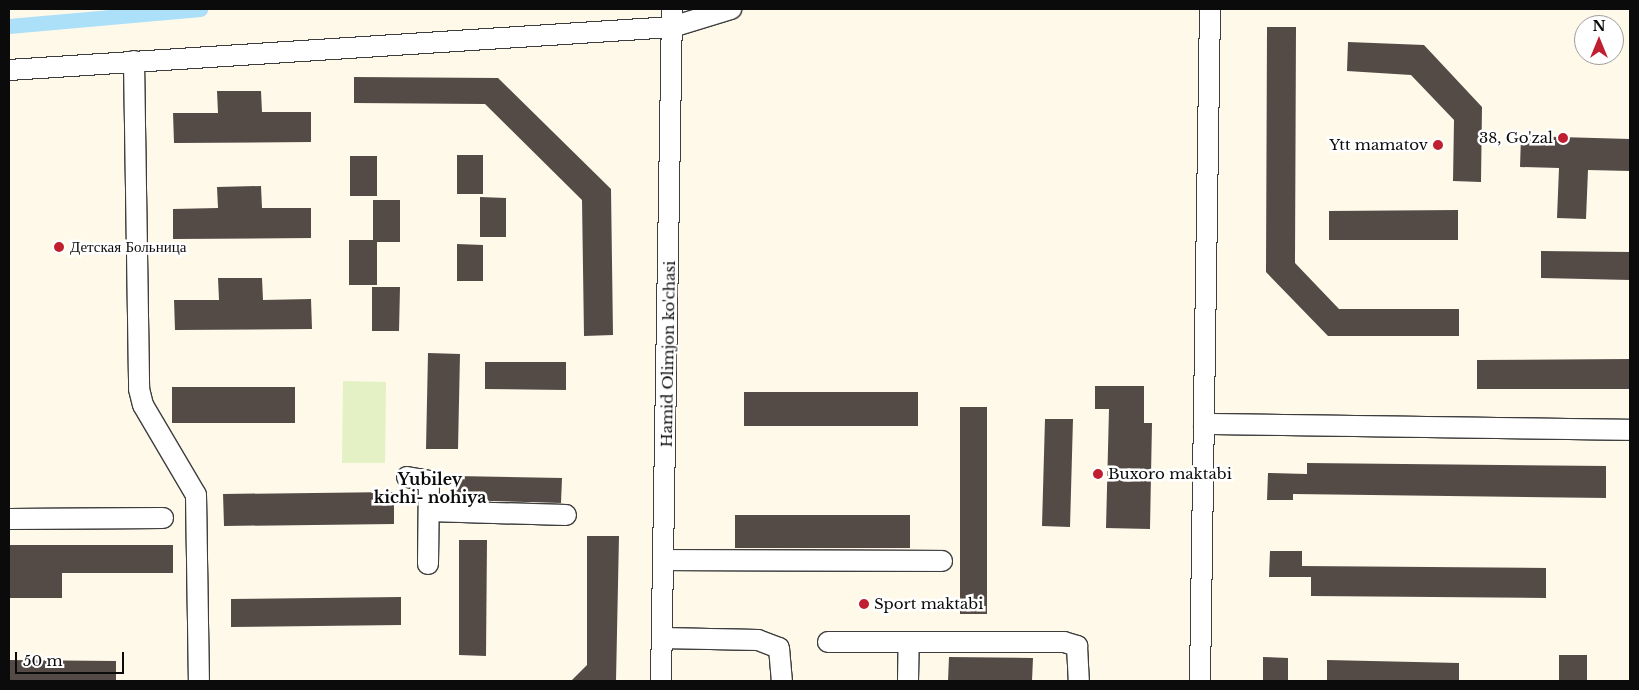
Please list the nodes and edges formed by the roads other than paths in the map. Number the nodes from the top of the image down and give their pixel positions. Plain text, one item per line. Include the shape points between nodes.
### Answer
1 (731, 9) edge
2 (1210, 9) edge
3 (672, 18) edge
4 (134, 61) junction
5 (9, 70) edge
6 (1204, 424) junction
7 (1630, 430) edge
8 (408, 476) dead end
9 (429, 510) junction
10 (566, 515) dead end
11 (163, 518) dead end
12 (9, 519) edge
13 (664, 560) junction
14 (942, 561) dead end
15 (428, 564) dead end
16 (662, 638) junction
17 (828, 642) dead end
18 (909, 642) junction
19 (199, 681) edge
20 (660, 681) edge
21 (782, 681) edge
22 (908, 681) edge
23 (1080, 681) edge
24 (1200, 681) edge

1 - 3 street
2 - 6 street
3 - 4 street
3 - 13 street, Hamid Olimjon ko'chasi
4 - 5 street
4 - 19 street via 139,389 143,405 196,495
6 - 7 street
6 - 24 street
8 - 9 street via 427,478
9 - 10 street
9 - 15 street
11 - 12 street
13 - 14 street
13 - 16 street, Hamid Olimjon ko'chasi
16 - 20 street, Hamid Olimjon ko'chasi
16 - 21 street via 758,640 779,648
17 - 18 street
18 - 22 street
18 - 23 street via 1064,642 1077,646

